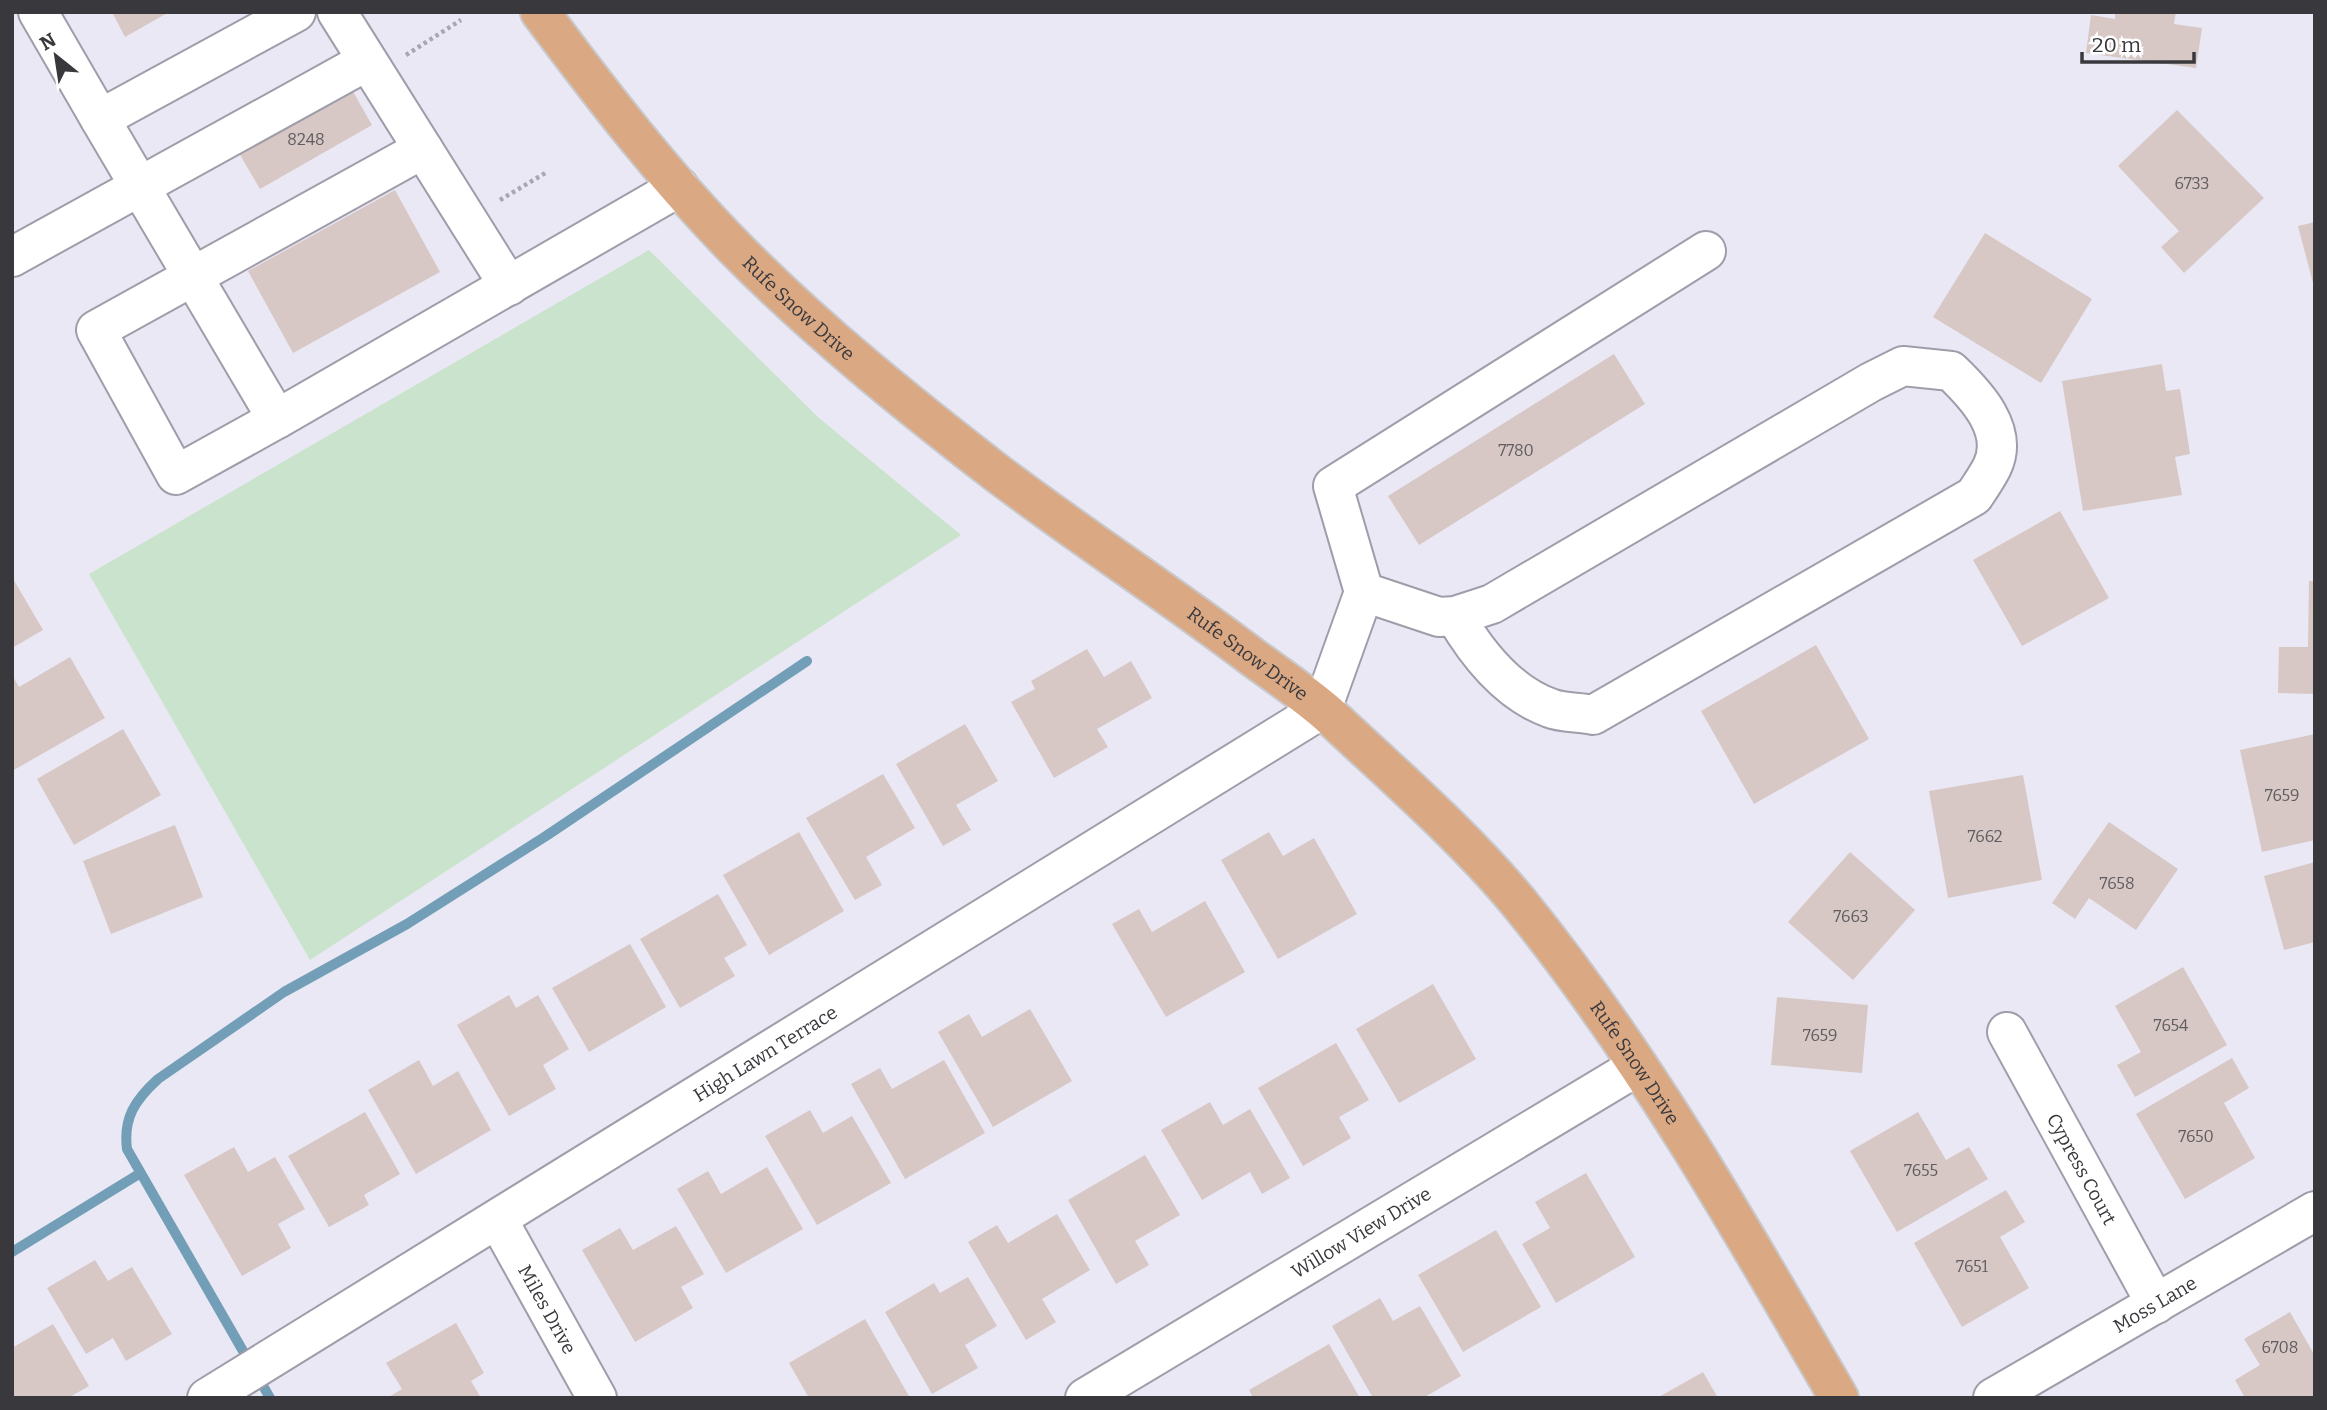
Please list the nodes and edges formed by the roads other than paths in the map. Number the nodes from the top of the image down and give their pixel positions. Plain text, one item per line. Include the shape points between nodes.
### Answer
1 (38, 12) edge
2 (296, 12) edge
3 (337, 12) edge
4 (540, 12) edge
5 (371, 68) junction
6 (100, 119) junction
7 (423, 149) junction
8 (140, 187) junction
9 (679, 187) junction
10 (1706, 251) dead end
11 (12, 257) edge
12 (193, 277) junction
13 (509, 286) junction
14 (277, 419) junction
15 (1364, 592) junction
16 (1455, 616) junction
17 (1322, 709) junction
18 (2007, 1032) dead end
19 (1638, 1066) junction
20 (2315, 1210) edge
21 (498, 1220) junction
22 (2156, 1304) junction
23 (207, 1398) edge
24 (597, 1398) edge
25 (1085, 1398) edge
26 (1839, 1398) edge
27 (1993, 1398) edge

1 - 6 street
2 - 6 street
3 - 5 street
4 - 9 main road, Rufe Snow Drive
5 - 7 street
5 - 8 street
6 - 8 street
7 - 12 street
7 - 13 street
8 - 11 street
8 - 12 street
9 - 13 street
9 - 17 main road, Rufe Snow Drive via 802,312 892,389 1013,485
10 - 15 street via 1333,486
12 - 14 street
12 - 14 street via 96,331 176,475
13 - 14 street
15 - 16 street via 1439,617
15 - 17 street
16 - 16 street via 1492,604 1903,366 1951,370 1987,411 1997,443 1993,465 1974,496 1592,715 1551,709 1526,696 1476,652
17 - 19 main road, Rufe Snow Drive via 1517,901
17 - 21 street, High Lawn Terrace
18 - 22 street, Cypress Court
19 - 25 street, Willow View Drive
19 - 26 main road, Rufe Snow Drive via 1711,1177
20 - 22 street, Moss Lane
21 - 23 street, High Lawn Terrace
21 - 24 street, Miles Drive
22 - 27 street, Moss Lane

